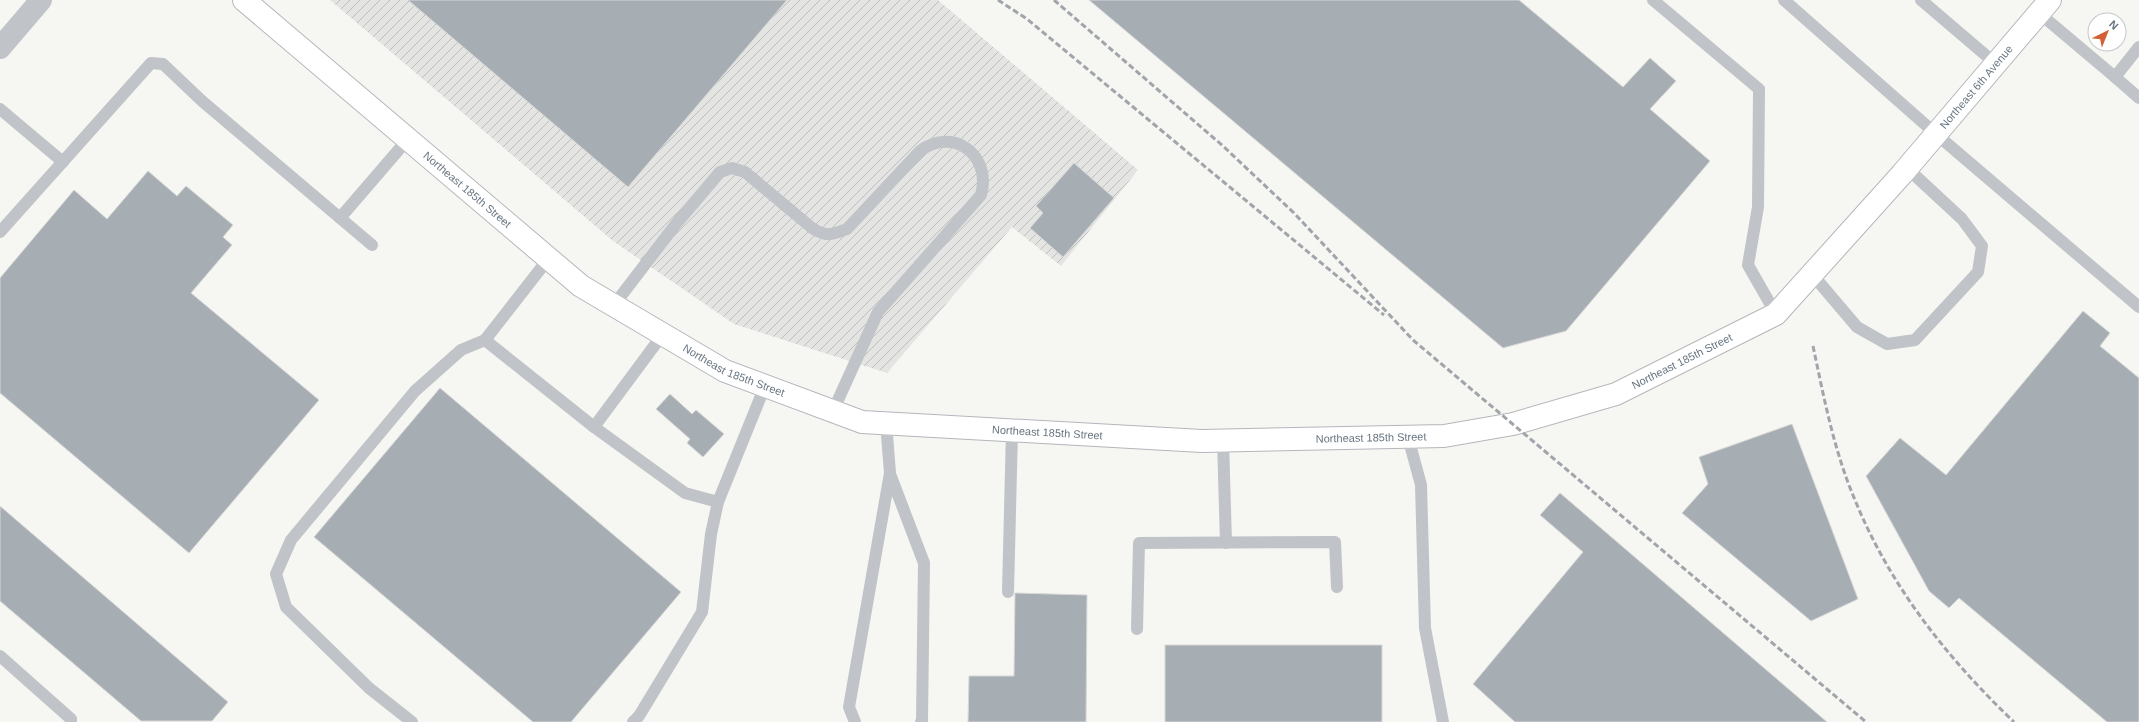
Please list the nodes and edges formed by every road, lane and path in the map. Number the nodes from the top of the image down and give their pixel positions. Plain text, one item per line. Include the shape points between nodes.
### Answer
1 (41, 0) edge
2 (244, 0) edge
3 (1653, 0) edge
4 (1784, 0) edge
5 (1921, 0) edge
6 (2045, 6) edge
7 (2139, 47) edge
8 (0, 48) edge
9 (1996, 64) junction
10 (2115, 77) junction
11 (2139, 98) edge
12 (0, 109) edge
13 (1936, 134) junction
14 (408, 139) junction
15 (63, 162) junction
16 (1905, 171) junction
17 (340, 218) junction
18 (0, 232) edge
19 (372, 245) dead end
20 (549, 258) junction
21 (1812, 274) junction
22 (614, 305) junction
23 (2139, 307) edge
24 (1776, 314) junction
25 (663, 334) junction
26 (485, 340) junction
27 (765, 386) junction
28 (833, 411) junction
29 (886, 423) junction
30 (594, 427) junction
31 (1012, 430) junction
32 (1408, 437) junction
33 (1223, 440) junction
34 (890, 473) junction
35 (718, 502) junction
36 (1226, 543) junction
37 (1337, 587) dead end
38 (1008, 592) dead end
39 (1137, 629) dead end
40 (0, 656) edge
41 (71, 722) edge
42 (412, 722) edge
43 (633, 722) edge
44 (855, 722) edge
45 (921, 722) edge
46 (1443, 722) edge

1 - 8 street
2 - 14 street, Northeast 185th Street
3 - 24 lane via 1759,89 1758,207 1748,265
4 - 13 lane
5 - 9 lane
6 - 9 street, Northeast 6th Avenue
6 - 10 lane
7 - 10 lane
9 - 13 street, Northeast 6th Avenue
10 - 11 lane
12 - 15 lane
13 - 16 street, Northeast 6th Avenue
13 - 23 lane
14 - 17 lane
14 - 20 street, Northeast 185th Street
15 - 17 lane via 151,63 163,64 202,101
15 - 18 lane
16 - 21 street, Northeast 185th Street
16 - 21 lane via 1962,219 1982,246 1978,272 1915,340 1887,344 1857,327
17 - 19 lane
20 - 22 street, Northeast 185th Street via 581,286
20 - 26 lane
21 - 24 street, Northeast 185th Street
22 - 25 street, Northeast 185th Street
22 - 28 lane via 720,172 732,168 745,172 812,228 823,235 835,234 847,229 930,143 954,142 968,149 979,161 984,184 981,195 878,312
24 - 32 street, Northeast 185th Street via 1616,394 1513,424 1444,436
25 - 27 street, Northeast 185th Street via 725,371
25 - 30 lane
26 - 30 lane
26 - 42 lane via 461,350 415,391 291,540 276,574 286,607 369,688
27 - 28 street, Northeast 185th Street
27 - 35 lane
28 - 29 street, Northeast 185th Street via 862,422
29 - 31 street, Northeast 185th Street
29 - 34 lane
30 - 35 lane via 685,492
31 - 33 street, Northeast 185th Street
31 - 38 lane
32 - 33 street, Northeast 185th Street
32 - 46 lane via 1422,485 1424,628
33 - 36 lane
34 - 44 lane via 849,707
34 - 45 lane via 924,564
35 - 43 lane via 711,534 702,612
36 - 37 lane via 1336,542
36 - 39 lane via 1138,543
40 - 41 lane via 71,719

